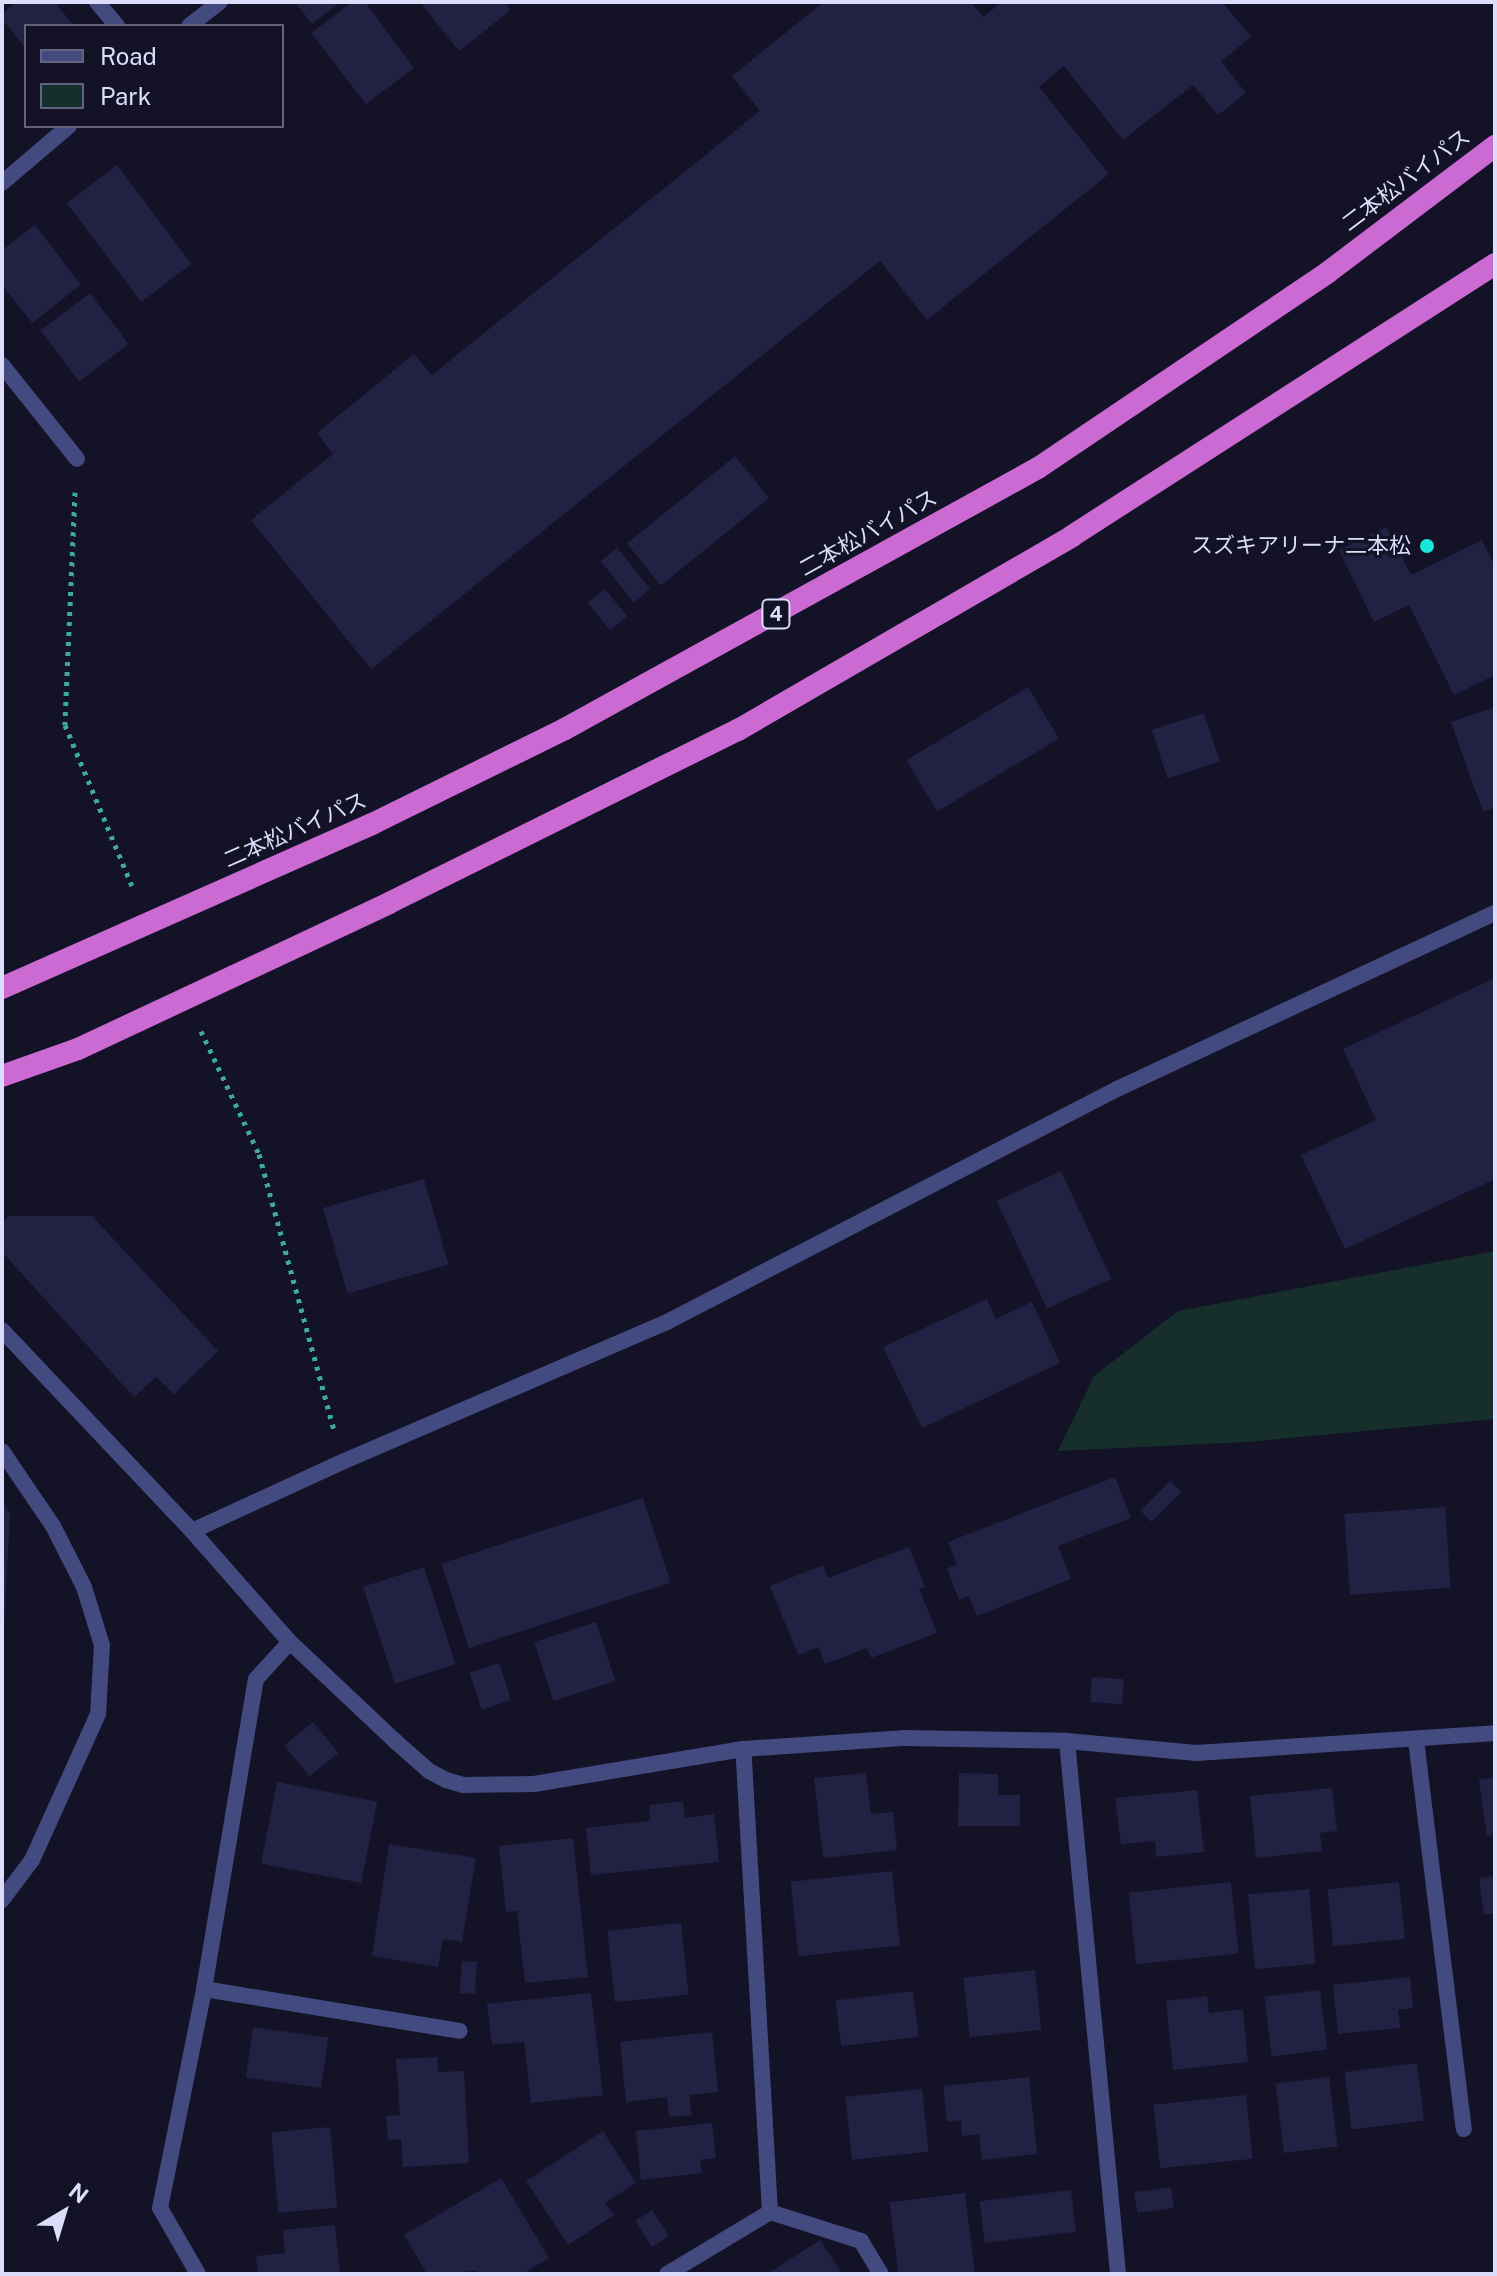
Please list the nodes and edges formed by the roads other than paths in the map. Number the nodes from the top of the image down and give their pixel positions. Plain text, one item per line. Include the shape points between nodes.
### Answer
1 (97, 2) edge
2 (220, 2) edge
3 (115, 24) edge
4 (192, 24) edge
5 (67, 128) edge
6 (1495, 146) edge
7 (2, 183) edge
8 (1495, 264) edge
9 (2, 365) edge
10 (77, 459) road end
11 (1495, 913) edge
12 (2, 988) edge
13 (2, 1076) edge
14 (2, 1330) edge
15 (2, 1451) edge
16 (192, 1531) junction
17 (290, 1642) junction
18 (1495, 1733) edge
19 (1416, 1740) junction
20 (1067, 1741) junction
21 (743, 1749) junction
22 (2, 1900) edge
23 (204, 1989) junction
24 (460, 2031) dead end
25 (1464, 2129) dead end
26 (770, 2212) junction
27 (198, 2274) edge
28 (667, 2274) edge
29 (881, 2274) edge
30 (1118, 2274) edge

1 - 3 street
2 - 4 street
5 - 7 street
6 - 12 highway, 二本松バイパス / 4 via 1327,273 1024,475 563,730 372,824
8 - 13 highway via 1072,536 738,730 333,930 78,1049
9 - 10 street
11 - 16 street via 1117,1089 665,1323
14 - 16 street
15 - 22 street via 53,1526 84,1587 102,1645 98,1714 32,1860
16 - 17 street
17 - 21 street via 429,1771 464,1785 534,1784
17 - 23 street via 256,1679
18 - 19 street
19 - 20 street via 1196,1753
19 - 25 street
20 - 21 street via 903,1738
20 - 30 street
21 - 26 street
23 - 24 street
23 - 27 street via 160,2208
26 - 28 street
26 - 29 street via 861,2241

